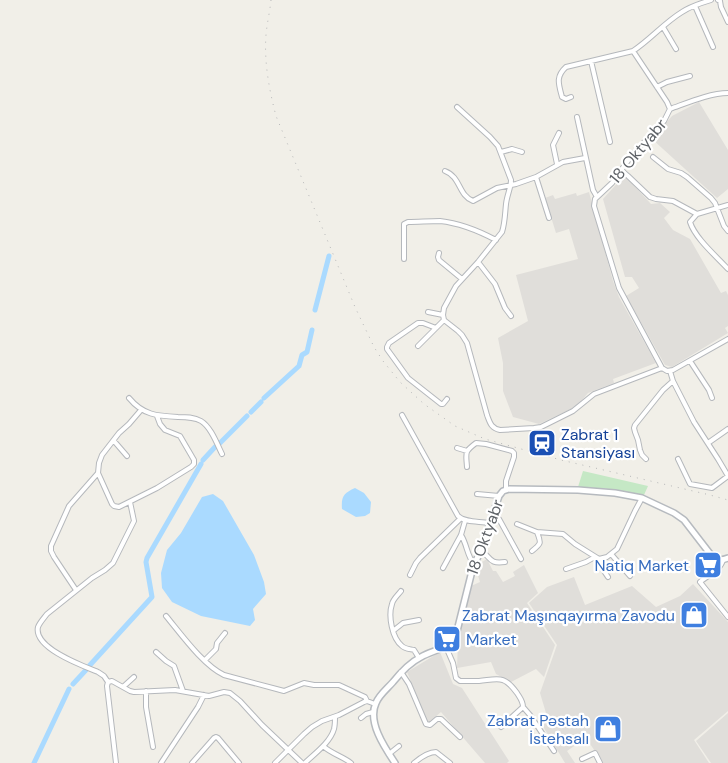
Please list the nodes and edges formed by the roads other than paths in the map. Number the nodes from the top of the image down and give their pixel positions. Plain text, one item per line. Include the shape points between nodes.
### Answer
1 (711, 0) edge
2 (719, 1) edge
3 (695, 6) junction
4 (728, 22) edge
5 (663, 27) junction
6 (712, 47) dead end
7 (676, 49) dead end
8 (633, 51) junction
9 (591, 61) junction
10 (690, 76) dead end
11 (657, 87) junction
12 (728, 93) edge
13 (571, 97) dead end
14 (457, 107) dead end
15 (670, 109) junction
16 (577, 117) dead end
17 (559, 133) dead end
18 (610, 142) dead end
19 (501, 152) junction
20 (522, 152) dead end
21 (653, 157) dead end
22 (585, 158) junction
23 (557, 164) junction
24 (620, 170) junction
25 (445, 171) dead end
26 (536, 176) junction
27 (511, 186) junction
28 (597, 197) junction
29 (728, 205) edge
30 (717, 208) junction
31 (697, 214) junction
32 (549, 218) dead end
33 (728, 231) edge
34 (496, 240) junction
35 (439, 253) dead end
36 (404, 259) dead end
37 (478, 262) junction
38 (728, 269) edge
39 (462, 279) junction
40 (428, 312) dead end
41 (511, 316) dead end
42 (443, 317) junction
43 (436, 328) junction
44 (728, 339) edge
45 (418, 346) dead end
46 (690, 360) junction
47 (662, 368) junction
48 (670, 371) junction
49 (673, 381) junction
50 (129, 398) dead end
51 (712, 398) dead end
52 (446, 399) dead end
53 (142, 410) junction
54 (402, 415) dead end
55 (157, 416) junction
56 (728, 429) edge
57 (114, 441) junction
58 (708, 443) junction
59 (457, 448) dead end
60 (467, 451) junction
61 (222, 454) dead end
62 (126, 456) dead end
63 (646, 459) dead end
64 (678, 459) dead end
65 (467, 467) dead end
66 (98, 473) junction
67 (728, 476) edge
68 (506, 490) junction
69 (477, 494) dead end
70 (499, 496) junction
71 (642, 498) junction
72 (130, 502) junction
73 (493, 513) junction
74 (460, 519) junction
75 (466, 521) junction
76 (489, 523) junction
77 (517, 524) dead end
78 (537, 532) junction
79 (462, 535) junction
80 (480, 550) junction
81 (532, 551) dead end
82 (611, 554) junction
83 (597, 558) junction
84 (521, 559) dead end
85 (725, 559) edge
86 (505, 562) dead end
87 (474, 564) junction
88 (443, 568) dead end
89 (566, 569) dead end
90 (410, 575) dead end
91 (630, 576) dead end
92 (608, 577) dead end
93 (76, 590) junction
94 (401, 591) dead end
95 (166, 616) dead end
96 (728, 617) edge
97 (418, 620) dead end
98 (393, 631) junction
99 (225, 633) dead end
100 (446, 647) junction
101 (156, 652) dead end
102 (419, 658) junction
103 (205, 660) junction
104 (401, 672) junction
105 (134, 677) dead end
106 (108, 682) junction
107 (123, 687) junction
108 (183, 691) junction
109 (146, 692) junction
110 (204, 695) junction
111 (368, 701) junction
112 (375, 704) junction
113 (523, 708) junction
114 (373, 712) junction
115 (335, 717) junction
116 (361, 718) dead end
117 (501, 727) dead end
118 (460, 737) dead end
119 (323, 746) junction
120 (399, 746) dead end
121 (153, 747) dead end
122 (288, 750) junction
123 (554, 751) dead end
124 (389, 754) junction
125 (582, 759) dead end
126 (116, 763) edge
127 (161, 763) edge
128 (192, 763) edge
129 (239, 763) edge
130 (275, 763) edge
131 (304, 763) edge
132 (351, 763) edge
133 (395, 763) edge
134 (414, 763) edge
135 (450, 763) edge
136 (600, 763) edge

1 - 3 street
2 - 4 street
3 - 5 street
3 - 6 street
5 - 7 street
5 - 8 street
8 - 9 street
8 - 11 street, 18 Oktyabr
9 - 13 street via 570,66 560,74 562,97
9 - 18 street
10 - 11 street
11 - 15 street, 18 Oktyabr
12 - 15 street
14 - 19 street via 490,137
15 - 24 street, 18 Oktyabr via 664,121
16 - 22 street, 18 Oktyabr
17 - 23 street via 553,145
19 - 20 street via 512,149
19 - 27 street
21 - 30 street via 668,169 693,181
22 - 23 street
22 - 28 street, 18 Oktyabr
23 - 26 street
24 - 28 street, 18 Oktyabr
24 - 31 street via 653,199 673,201
25 - 27 street via 454,176 463,193 472,200 497,188
26 - 27 street
26 - 32 street
27 - 34 street via 504,227
28 - 47 street, 18 Oktyabr via 594,206 619,288
29 - 30 street
30 - 31 street
30 - 33 street
31 - 38 street via 690,222 692,226
34 - 36 street via 450,222 408,222 404,224
34 - 37 street
35 - 39 street via 441,262
37 - 39 street
37 - 41 street via 495,284
39 - 42 street via 444,308
40 - 42 street
42 - 43 street
42 - 47 street via 465,338 489,422 500,430 541,427 573,411 594,394
43 - 45 street
43 - 52 street via 418,323 389,343 387,349 408,378 441,404
44 - 46 street
46 - 48 street
46 - 51 street
47 - 48 street
48 - 49 street
49 - 58 street
49 - 63 street via 635,425 640,450
50 - 53 street
53 - 55 street
53 - 57 street
54 - 74 street
55 - 61 street via 195,418 202,422
55 - 72 street via 165,430 180,436 194,464
56 - 58 street
57 - 62 street
57 - 66 street via 100,458
58 - 67 street
59 - 60 street
60 - 65 street
60 - 68 street via 480,442 513,452
64 - 67 street via 690,484 710,489
66 - 72 street via 114,506
66 - 93 street via 69,506 51,551
68 - 70 street, 18 Oktyabr
68 - 71 street, 18 Oktyabr via 578,490
69 - 70 street
70 - 73 street, 18 Oktyabr
71 - 82 street via 617,549
71 - 85 street, 18 Oktyabr via 679,517 710,555
72 - 93 street via 134,521 116,558 109,568
73 - 76 street, 18 Oktyabr
73 - 84 street
74 - 75 street
74 - 90 street via 420,558
75 - 76 street
75 - 79 street
76 - 80 street, 18 Oktyabr
77 - 78 street
78 - 81 street via 540,542
78 - 83 street via 563,534
79 - 87 street
79 - 88 street
80 - 86 street via 496,563
80 - 87 street, 18 Oktyabr
82 - 83 street
82 - 91 street
83 - 89 street
83 - 92 street
85 - 96 street via 719,569 700,582
87 - 100 street, 18 Oktyabr via 456,636
93 - 106 street via 47,614 38,633 54,651 98,672
94 - 98 street via 391,606
95 - 103 street
97 - 98 street via 403,623
98 - 102 street via 403,647 414,650
99 - 103 street
100 - 102 street
100 - 113 street via 458,680 501,679 515,691 523,702
101 - 108 street via 174,666
102 - 104 street
103 - 111 street via 220,673 284,691 304,683 339,685
104 - 112 street
104 - 118 street via 426,724 441,719
105 - 107 street
106 - 107 street
106 - 126 street
107 - 109 street via 134,692
108 - 109 street
108 - 110 street
109 - 121 street
110 - 122 street via 230,693
110 - 127 street
111 - 112 street
111 - 115 street
112 - 114 street
113 - 117 street
113 - 123 street
114 - 116 street
114 - 124 street via 380,739
115 - 119 street via 333,732
115 - 122 street via 312,728
119 - 131 street
119 - 132 street
120 - 124 street
122 - 130 street
122 - 131 street
124 - 133 street
125 - 136 street via 595,754
128 - 129 street via 216,737
134 - 135 street via 434,752

